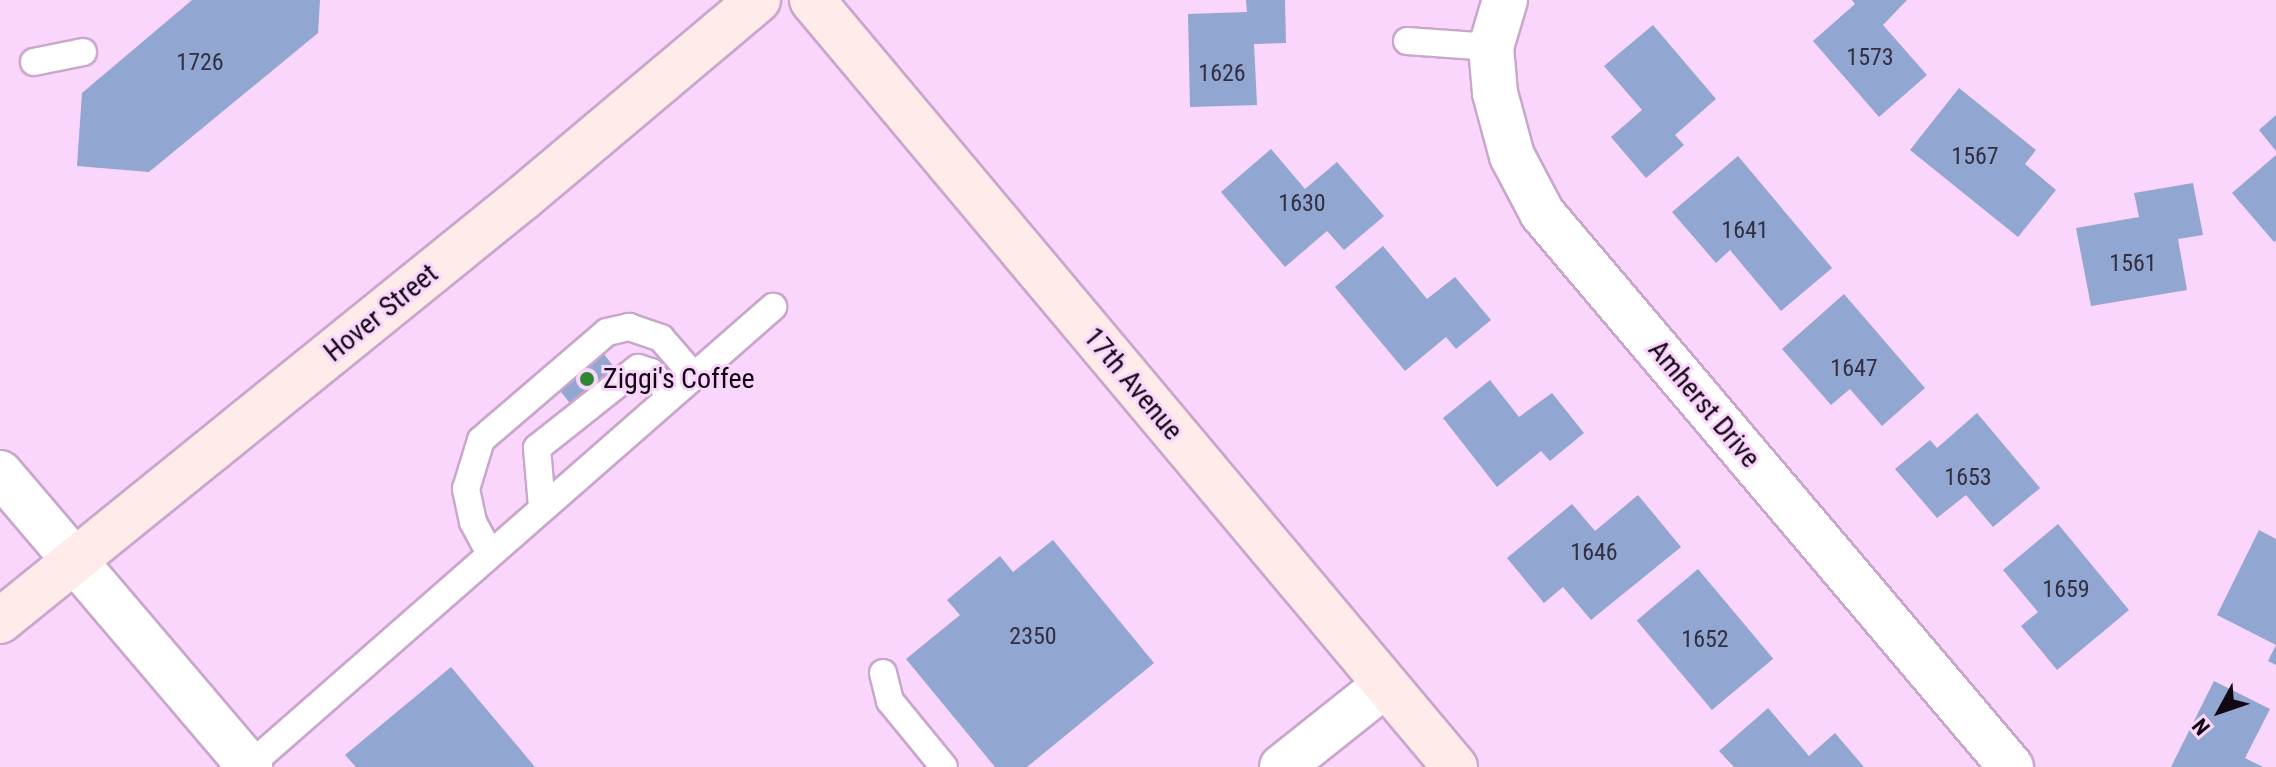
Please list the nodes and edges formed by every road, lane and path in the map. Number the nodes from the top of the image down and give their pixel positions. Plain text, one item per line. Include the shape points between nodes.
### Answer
1 (758, 0) edge
2 (812, 0) edge
3 (1505, 0) edge
4 (1407, 41) dead end
5 (1491, 47) junction
6 (83, 52) dead end
7 (34, 62) dead end
8 (773, 307) dead end
9 (693, 375) junction
10 (670, 395) junction
11 (0, 473) edge
12 (542, 507) junction
13 (489, 552) junction
14 (72, 561) junction
15 (0, 621) edge
16 (883, 673) dead end
17 (1384, 686) junction
18 (250, 767) edge
19 (944, 767) edge
20 (1282, 767) edge
21 (1455, 767) edge
22 (2011, 767) edge

1 - 14 main road, Hover Street via 524,197
2 - 17 main road, 17th Avenue
3 - 5 street, Amherst Drive
4 - 5 lane
5 - 22 street, Amherst Drive via 1495,93 1512,156 1542,213
6 - 7 lane
8 - 9 lane
9 - 10 lane
9 - 13 lane via 661,338 629,327 607,332 481,440 466,489 473,522
10 - 12 lane
10 - 12 lane via 651,372 638,368 537,448
11 - 14 street
12 - 13 lane
13 - 18 lane
14 - 15 main road, Hover Street
14 - 18 street
16 - 19 lane via 890,701
17 - 20 street
17 - 21 main road, 17th Avenue

